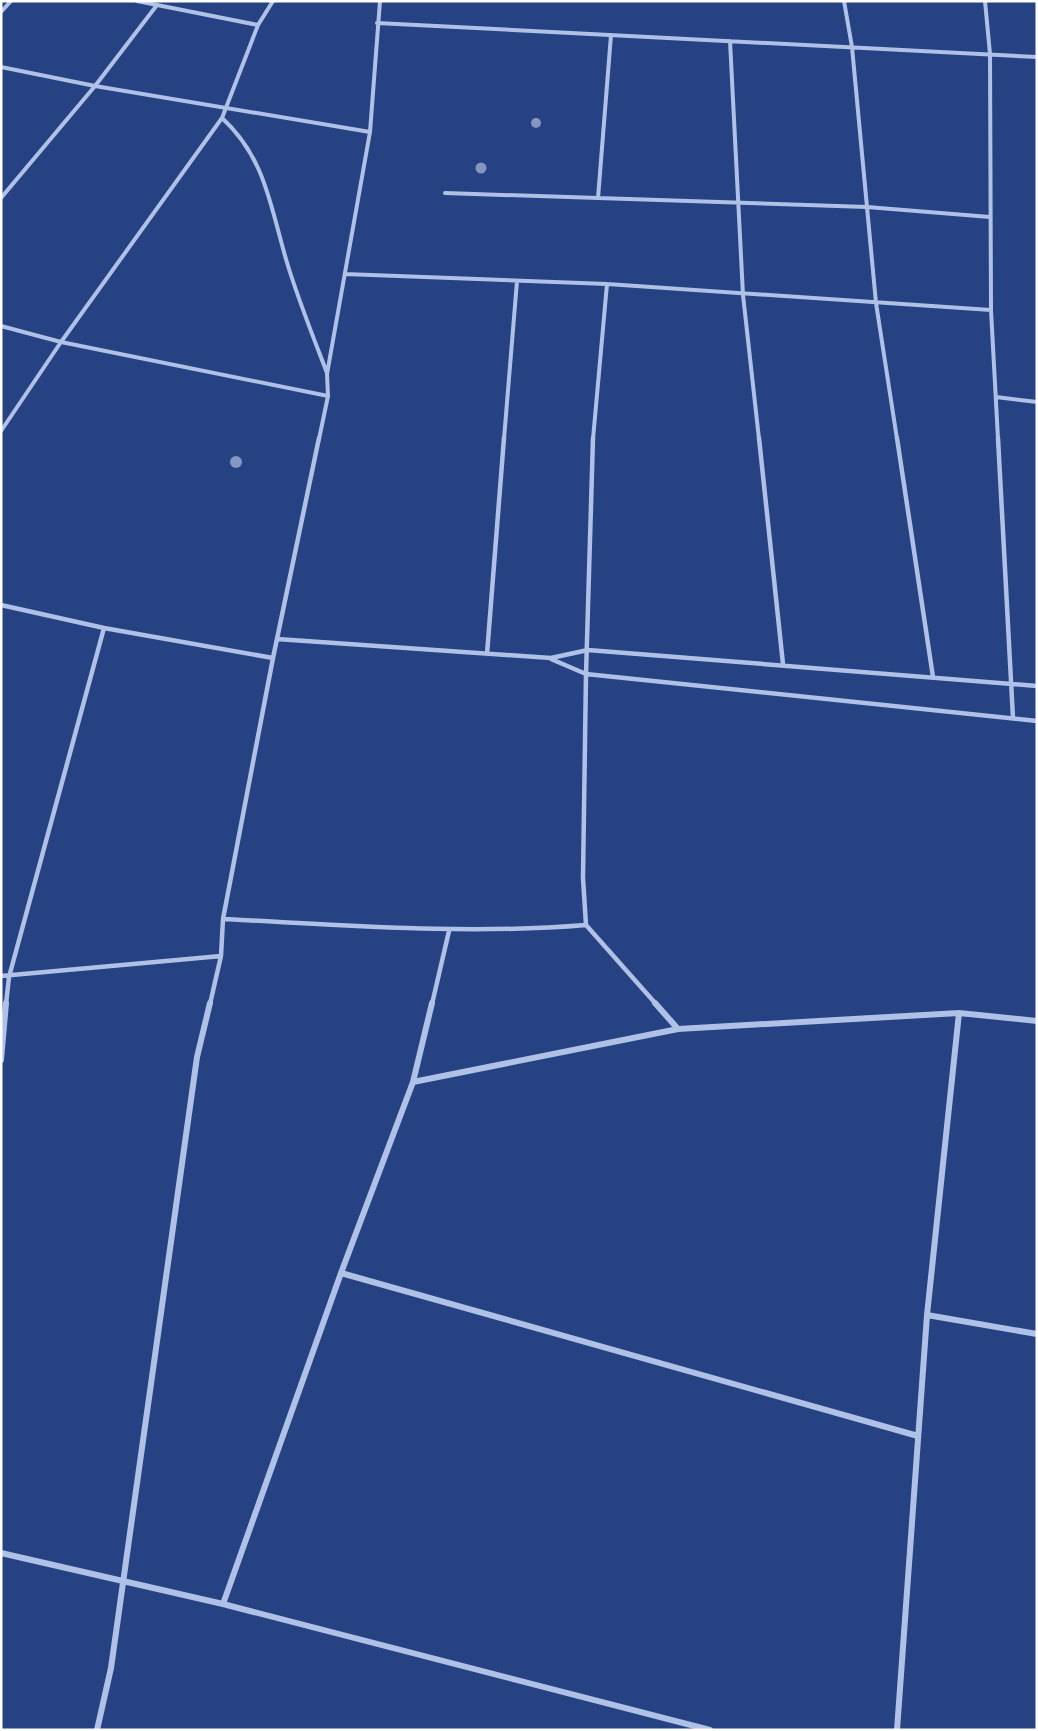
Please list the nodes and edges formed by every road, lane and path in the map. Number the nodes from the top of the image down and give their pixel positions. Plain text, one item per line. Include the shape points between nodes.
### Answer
1 (11, 1) edge
2 (136, 1) edge
3 (272, 1) edge
4 (380, 1) edge
5 (844, 1) edge
6 (985, 1) edge
7 (157, 5) junction
8 (1, 12) edge
9 (377, 23) junction
10 (258, 25) junction
11 (611, 35) junction
12 (730, 41) junction
13 (852, 48) junction
14 (990, 54) junction
15 (1037, 57) edge
16 (1, 67) edge
17 (95, 86) junction
18 (227, 107) junction
19 (222, 118) junction
20 (370, 132) junction
21 (445, 193) dead end
22 (1, 198) edge
23 (598, 198) junction
24 (737, 203) junction
25 (867, 207) junction
26 (990, 217) junction
27 (345, 274) junction
28 (517, 281) junction
29 (607, 284) junction
30 (743, 294) junction
31 (876, 303) junction
32 (991, 310) junction
33 (1, 326) edge
34 (61, 342) junction
35 (327, 374) junction
36 (328, 396) junction
37 (996, 397) junction
38 (1037, 402) edge
39 (1, 431) edge
40 (1, 605) edge
41 (104, 628) junction
42 (277, 639) junction
43 (588, 650) junction
44 (486, 654) junction
45 (273, 658) junction
46 (551, 658) junction
47 (784, 664) junction
48 (586, 674) junction
49 (933, 677) junction
50 (1013, 684) junction
51 (1037, 686) edge
52 (1013, 718) junction
53 (1037, 721) edge
54 (223, 919) junction
55 (586, 925) junction
56 (449, 931) junction
57 (221, 956) junction
58 (1, 976) edge
59 (9, 977) junction
60 (959, 1013) junction
61 (1037, 1021) edge
62 (678, 1029) junction
63 (1, 1060) edge
64 (413, 1082) junction
65 (341, 1273) junction
66 (927, 1315) junction
67 (1037, 1334) edge
68 (918, 1436) junction
69 (1, 1552) edge
70 (124, 1583) junction
71 (222, 1604) junction
72 (97, 1730) edge
73 (710, 1730) edge
74 (897, 1730) edge

1 - 8 street
2 - 7 street
3 - 10 street
4 - 9 street
5 - 13 street
6 - 14 street
7 - 10 street
7 - 17 street
9 - 11 street
9 - 20 street
10 - 18 street
11 - 12 street
11 - 23 street
12 - 13 street
12 - 24 street
13 - 14 street
13 - 25 street
14 - 15 street
14 - 26 street
16 - 17 street
17 - 18 street
17 - 22 street
18 - 19 street
18 - 20 street
19 - 34 street
19 - 35 street via 246,141 260,169 289,268
20 - 27 street
21 - 23 street
23 - 24 street
24 - 25 street
24 - 30 street
25 - 26 street
25 - 31 street
26 - 32 street
27 - 28 street
27 - 35 street
28 - 29 street
28 - 44 street
29 - 30 street
29 - 43 street via 594,413
30 - 31 street
30 - 47 street
31 - 32 street
31 - 49 street
32 - 37 street
33 - 34 street
34 - 36 street
34 - 39 street
35 - 36 street
36 - 42 street
37 - 38 street
37 - 50 street
40 - 41 street
41 - 45 street
41 - 59 street
42 - 44 street
42 - 45 street
43 - 46 street
43 - 47 street
43 - 48 street
44 - 46 street
45 - 54 street
46 - 48 street
47 - 49 street
48 - 52 street
48 - 55 street via 583,878
49 - 50 street
50 - 51 street
50 - 52 street
52 - 53 street
54 - 56 street
54 - 57 street
55 - 56 street
55 - 62 street
56 - 64 street
57 - 59 street
57 - 70 street via 197,1057
58 - 59 street
59 - 63 street
60 - 61 street
60 - 62 street
60 - 66 street
62 - 64 street
64 - 65 street
65 - 68 street
65 - 71 street
66 - 67 street
66 - 68 street
68 - 74 street
69 - 70 street
70 - 71 street
70 - 72 street via 111,1668
71 - 73 street

